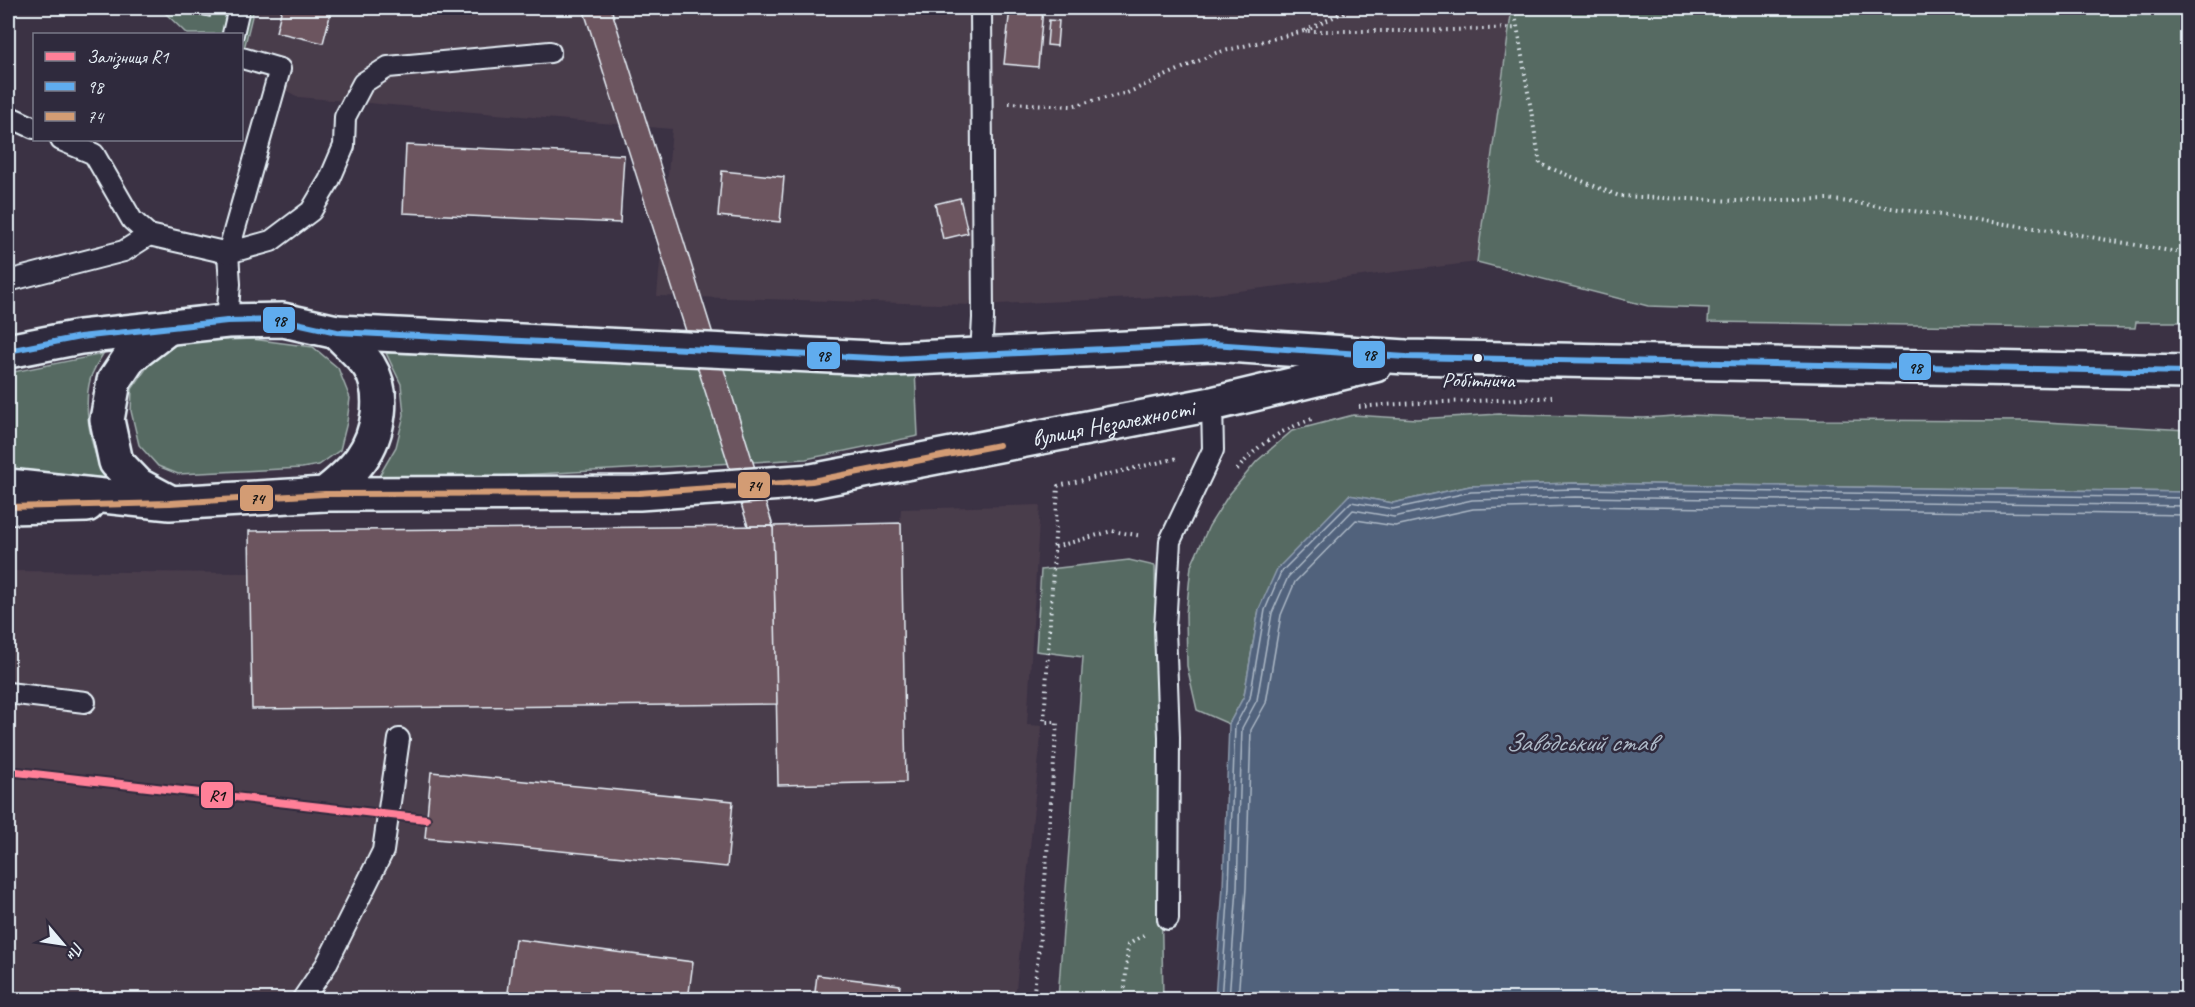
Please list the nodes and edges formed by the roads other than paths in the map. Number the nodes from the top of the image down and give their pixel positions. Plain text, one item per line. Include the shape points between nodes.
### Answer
1 (239, 8) edge
2 (981, 8) edge
3 (232, 33) edge
4 (550, 52) dead end
5 (243, 58) edge
6 (8, 116) edge
7 (33, 128) edge
8 (63, 141) edge
9 (149, 235) junction
10 (228, 253) junction
11 (8, 281) edge
12 (227, 321) junction
13 (171, 326) junction
14 (337, 332) junction
15 (8, 351) edge
16 (981, 355) junction
17 (1406, 357) junction
18 (2187, 372) edge
19 (1212, 404) junction
20 (8, 486) edge
21 (325, 494) junction
22 (170, 502) junction
23 (8, 507) edge
24 (8, 693) edge
25 (85, 702) dead end
26 (399, 739) dead end
27 (1168, 919) road end
28 (302, 999) edge

1 - 3 lane
2 - 16 lane
4 - 10 lane via 388,67 363,83 345,117 344,146 311,212 271,241
5 - 10 lane via 280,69
6 - 7 lane
8 - 9 lane via 93,154 132,220
9 - 10 lane
9 - 11 lane via 124,251
10 - 12 lane
12 - 13 main road, вулиця Незалежності
12 - 14 main road, вулиця Незалежності via 283,320
13 - 15 main road, вулиця Незалежності
13 - 22 main road via 130,357 114,381 107,420 116,462 138,485
14 - 16 main road, вулиця Незалежності via 892,359
14 - 21 main road via 369,367 379,394 376,429 362,458
16 - 17 main road, вулиця Незалежності via 1212,344
17 - 18 main road, вулиця Незалежності
17 - 19 main road, вулиця Незалежності
19 - 21 main road, вулиця Незалежності via 813,481 639,493
19 - 27 lane via 1213,450 1170,542 1165,628
20 - 22 main road
21 - 22 main road, вулиця Незалежності
22 - 23 main road
24 - 25 lane
26 - 28 lane via 383,851 326,965

